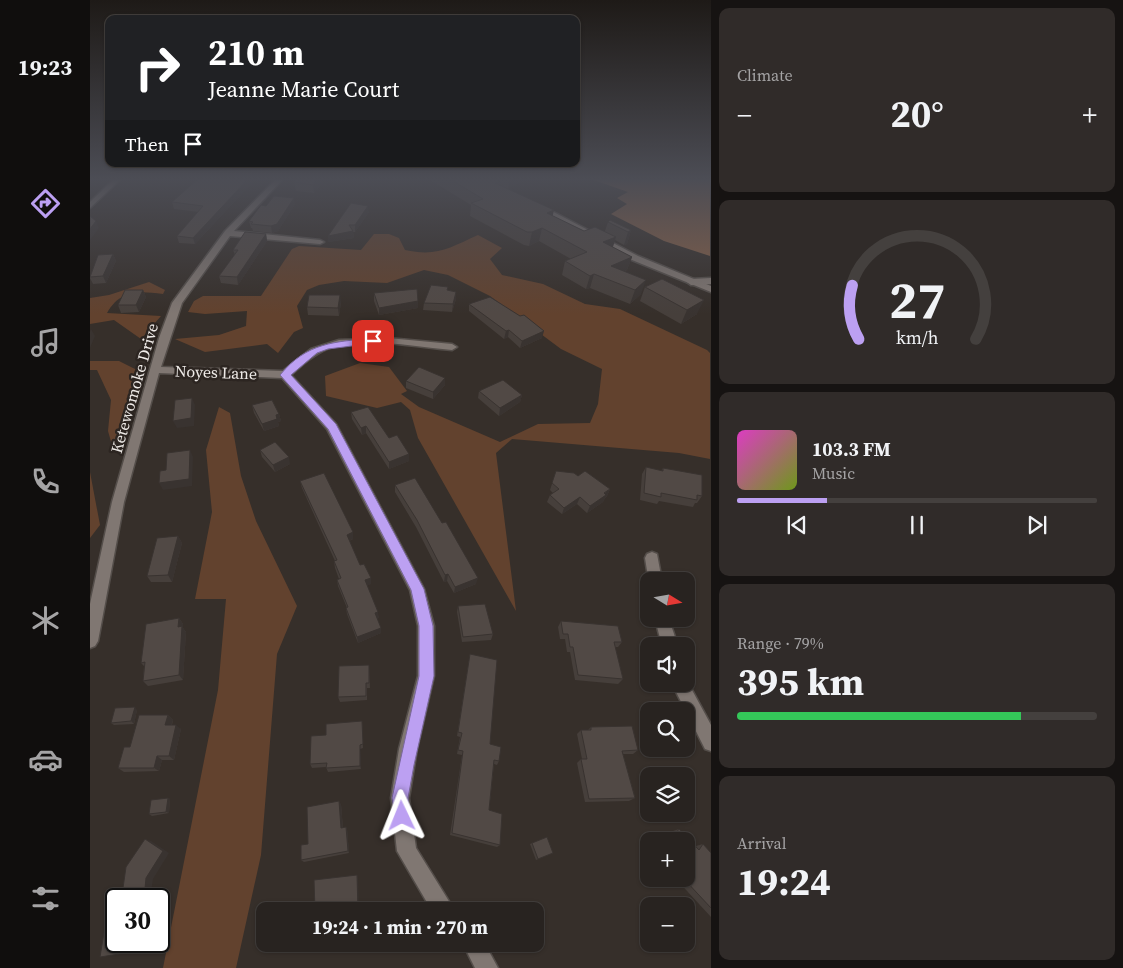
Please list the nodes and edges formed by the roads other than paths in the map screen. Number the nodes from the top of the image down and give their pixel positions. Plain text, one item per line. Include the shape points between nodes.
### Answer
1 (237, 223) edge
2 (567, 223) edge
3 (228, 233) junction
4 (320, 242) dead end
5 (710, 281) edge
6 (691, 282) junction
7 (710, 289) edge
8 (452, 347) dead end
9 (156, 370) junction
10 (285, 375) junction
11 (652, 558) dead end
12 (654, 572) edge
13 (90, 642) edge
14 (684, 692) edge
15 (710, 743) edge
16 (437, 902) edge
17 (478, 952) edge
18 (487, 968) edge

1 - 3 street, Ketewomoke Drive
2 - 6 street via 634,258
3 - 4 street
3 - 9 street, Ketewomoke Drive via 177,303
5 - 6 street
6 - 7 street
8 - 10 street via 373,341 337,344 314,351
9 - 10 street, Noyes Lane
9 - 13 street, Ketewomoke Drive via 118,502
10 - 16 street via 332,427 417,589 426,626 426,676 400,798 407,851
11 - 12 street
14 - 15 street
17 - 18 street

